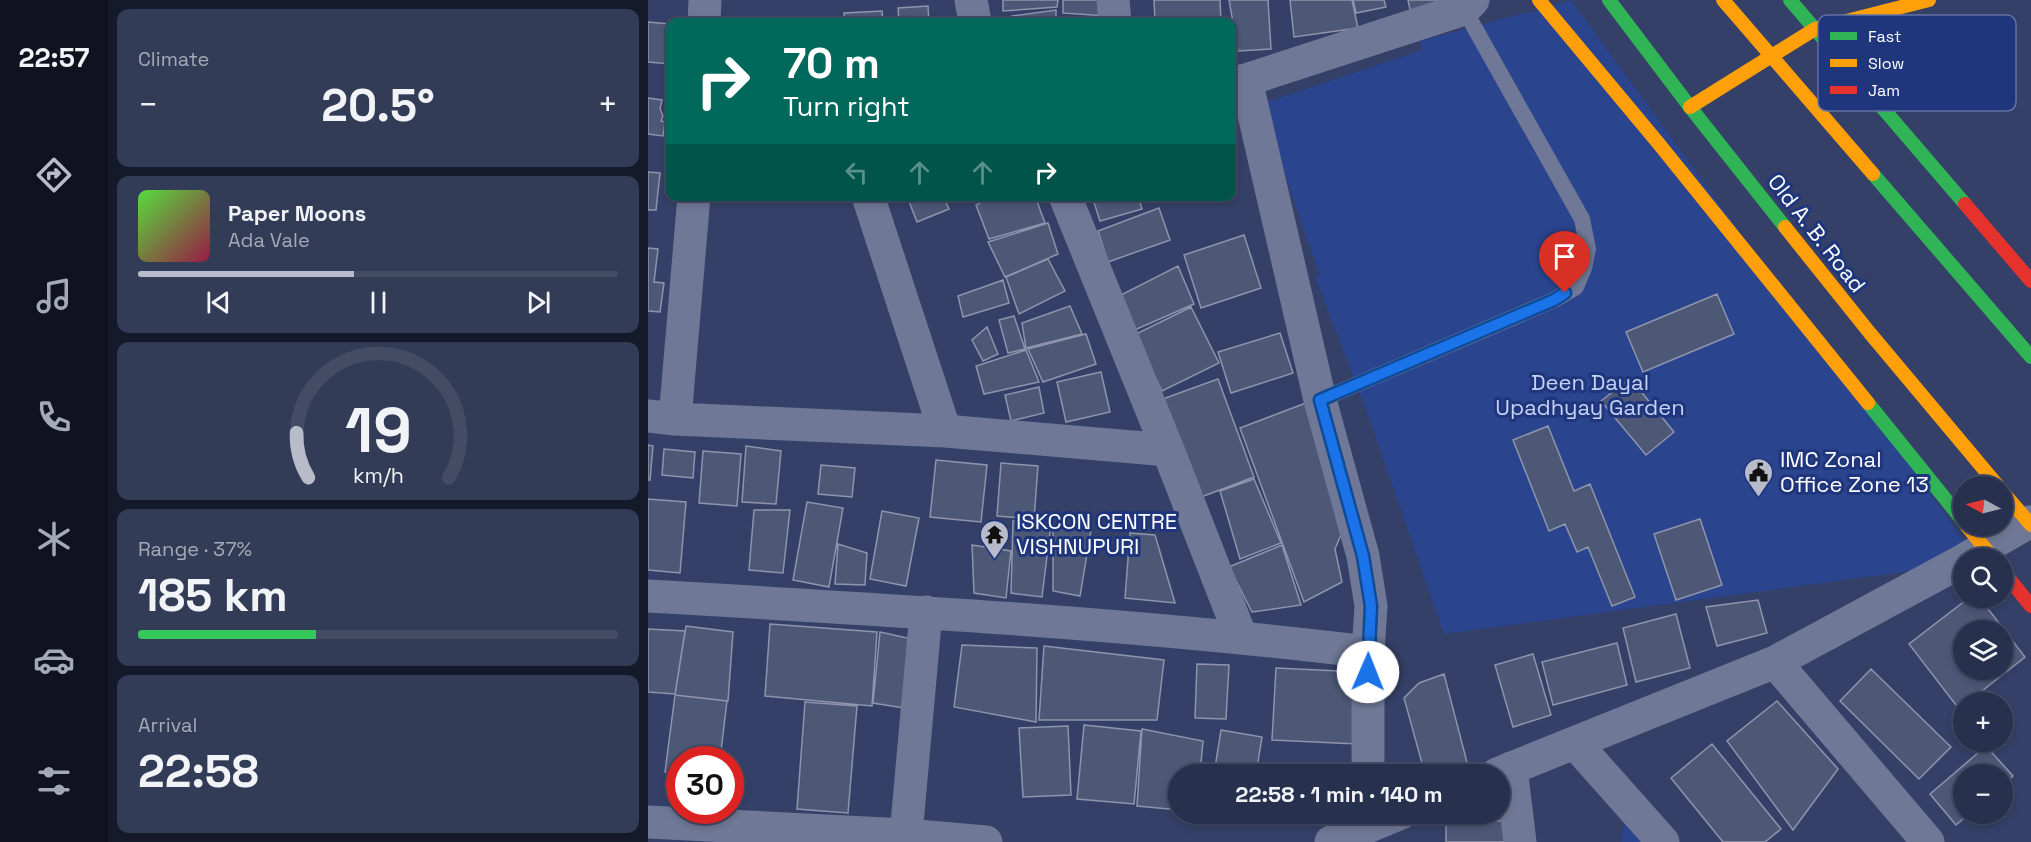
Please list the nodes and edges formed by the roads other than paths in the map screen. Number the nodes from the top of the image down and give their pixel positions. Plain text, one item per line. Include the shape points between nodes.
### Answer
1 (705, 0) edge
2 (971, 0) edge
3 (1113, 0) edge
4 (1539, 0) edge
5 (1609, 0) edge
6 (1723, 0) edge
7 (1790, 0) edge
8 (1929, 0) edge
9 (1469, 4) edge
10 (1870, 15) edge
11 (704, 18) edge
12 (974, 18) edge
13 (1115, 18) edge
14 (1818, 28) edge
15 (1815, 29) junction
16 (1818, 32) edge
17 (1771, 56) junction
18 (1239, 81) edge
19 (1690, 107) junction
20 (1818, 110) edge
21 (1819, 111) edge
22 (1885, 111) edge
23 (692, 201) edge
24 (870, 201) edge
25 (1067, 201) edge
26 (2031, 281) edge
27 (2031, 357) edge
28 (1320, 400) junction
29 (661, 418) edge
30 (945, 431) junction
31 (1168, 450) junction
32 (1990, 476) edge
33 (2013, 504) edge
34 (2030, 524) edge
35 (1976, 548) edge
36 (1979, 548) edge
37 (1953, 562) edge
38 (2013, 587) edge
39 (648, 596) edge
40 (2031, 606) edge
41 (926, 612) junction
42 (1241, 637) junction
43 (1368, 652) junction
44 (1775, 662) junction
45 (1575, 743) junction
46 (1368, 764) edge
47 (1510, 769) edge
48 (1510, 798) edge
49 (1367, 827) edge
50 (666, 829) edge
51 (906, 835) junction
52 (986, 842) edge
53 (1331, 842) edge
54 (1520, 842) edge
55 (1663, 842) edge
56 (1928, 842) edge

1 - 11 street
2 - 12 street
3 - 13 street
4 - 35 street via 1659,144
5 - 19 street, Old A. B. Road
6 - 17 street
7 - 15 street
8 - 10 street
9 - 18 street
9 - 28 lane via 1582,219 1588,249 1584,268 1576,287 1554,300
14 - 15 street
15 - 16 street
15 - 17 street
17 - 19 street
17 - 20 street
18 - 28 street
19 - 32 street, Old A. B. Road
21 - 27 street
22 - 26 street
23 - 29 street
24 - 30 street
25 - 31 street
28 - 43 street via 1363,556 1371,606
29 - 30 street
30 - 31 street
31 - 42 street
33 - 34 street
34 - 36 street
37 - 44 street
38 - 40 street
39 - 41 street
41 - 42 street
41 - 51 street
42 - 43 street
43 - 46 street
44 - 45 street
44 - 56 street
45 - 47 street
45 - 55 street
48 - 54 street
49 - 53 street
50 - 51 street
51 - 52 street

